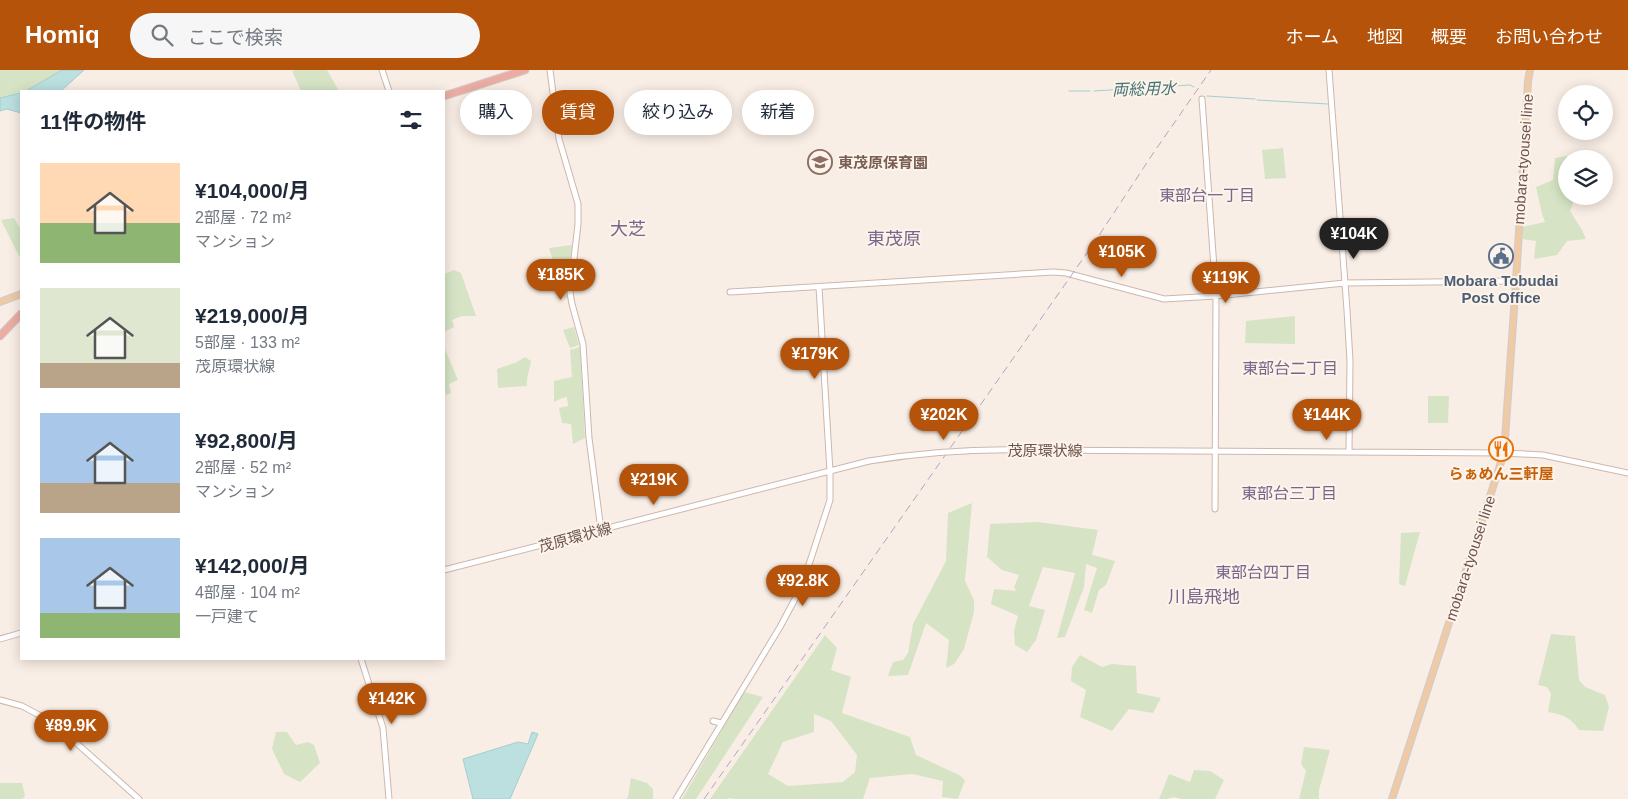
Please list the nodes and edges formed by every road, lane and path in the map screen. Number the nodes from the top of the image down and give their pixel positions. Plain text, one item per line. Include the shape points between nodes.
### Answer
1 (382, 70) edge
2 (525, 70) edge
3 (550, 70) edge
4 (1329, 70) edge
5 (1530, 70) edge
6 (389, 90) edge
7 (445, 96) edge
8 (1202, 99) dead end
9 (1516, 281) junction
10 (1345, 283) junction
11 (819, 287) junction
12 (730, 292) dead end
13 (20, 294) edge
14 (1216, 296) junction
15 (0, 302) edge
16 (20, 315) edge
17 (0, 336) edge
18 (1215, 450) junction
19 (1349, 452) junction
20 (1504, 453) junction
21 (830, 472) junction
22 (1628, 473) edge
23 (1215, 509) dead end
24 (601, 530) junction
25 (445, 570) edge
26 (20, 633) edge
27 (0, 638) edge
28 (361, 660) edge
29 (0, 700) edge
30 (713, 721) dead end
31 (721, 723) junction
32 (140, 799) edge
33 (389, 799) edge
34 (676, 799) edge
35 (1392, 799) edge

1 - 6 street
2 - 7 highway
3 - 24 street via 559,139 578,204 570,293 583,344 589,438
4 - 10 street
5 - 9 main road, mobara-tyousei line
8 - 14 street
9 - 10 street
9 - 20 main road, mobara-tyousei line
10 - 14 street
10 - 19 street via 1350,361
11 - 12 street
11 - 14 street via 1053,272 1158,298
11 - 21 street
13 - 15 main road
14 - 18 street
16 - 17 highway
18 - 19 street, 茂原環状線
18 - 21 street, 茂原環状線, bridge via 973,449 868,461
18 - 23 street
19 - 20 street, 茂原環状線
20 - 22 street, 茂原環状線 via 1542,455
20 - 35 main road, mobara-tyousei line
21 - 24 street, 茂原環状線
21 - 31 street via 830,500 802,586
24 - 25 street, 茂原環状線
26 - 27 street
28 - 33 street via 383,728
29 - 32 street via 22,706 54,723
30 - 31 street
31 - 34 street

